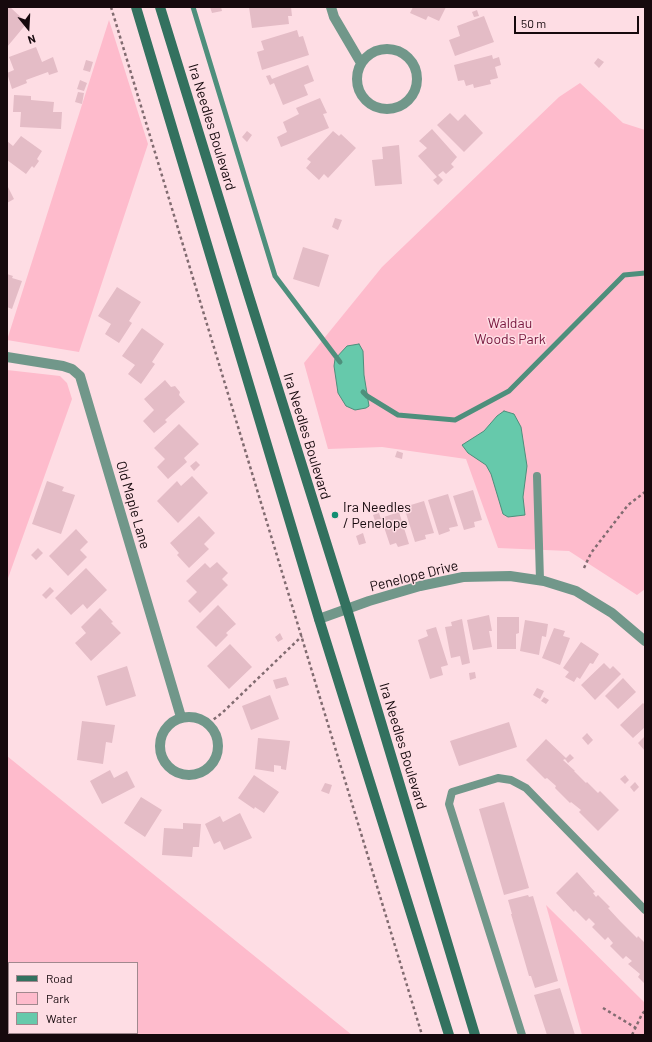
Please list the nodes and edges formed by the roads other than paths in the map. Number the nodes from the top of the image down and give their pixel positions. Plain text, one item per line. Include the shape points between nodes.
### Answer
1 (136, 7) edge
2 (160, 7) edge
3 (331, 7) edge
4 (361, 63) junction
5 (7, 358) edge
6 (537, 476) dead end
7 (540, 580) junction
8 (347, 609) junction
9 (319, 619) junction
10 (645, 641) edge
11 (181, 717) junction
12 (645, 910) edge
13 (449, 1035) edge
14 (476, 1035) edge
15 (522, 1035) edge

1 - 9 main road
2 - 8 main road, Ira Needles Boulevard
3 - 4 street via 334,17
4 - 4 street via 357,73 359,92 366,101 375,106 394,108 404,104 415,90 417,76 412,63 400,51 381,49 371,53
5 - 11 street, Old Maple Lane via 63,366 80,376
6 - 7 lane
7 - 8 street, Penelope Drive via 510,576 463,577 420,586
7 - 10 street, Penelope Drive via 576,591 612,613
8 - 9 street, Penelope Drive
8 - 14 main road, Ira Needles Boulevard
9 - 13 main road
11 - 11 street via 168,725 161,734 160,750 164,762 173,771 185,775 196,774 213,764 218,753 216,732 209,723 195,716
12 - 15 lane via 526,788 511,780 498,778 452,792 450,804

